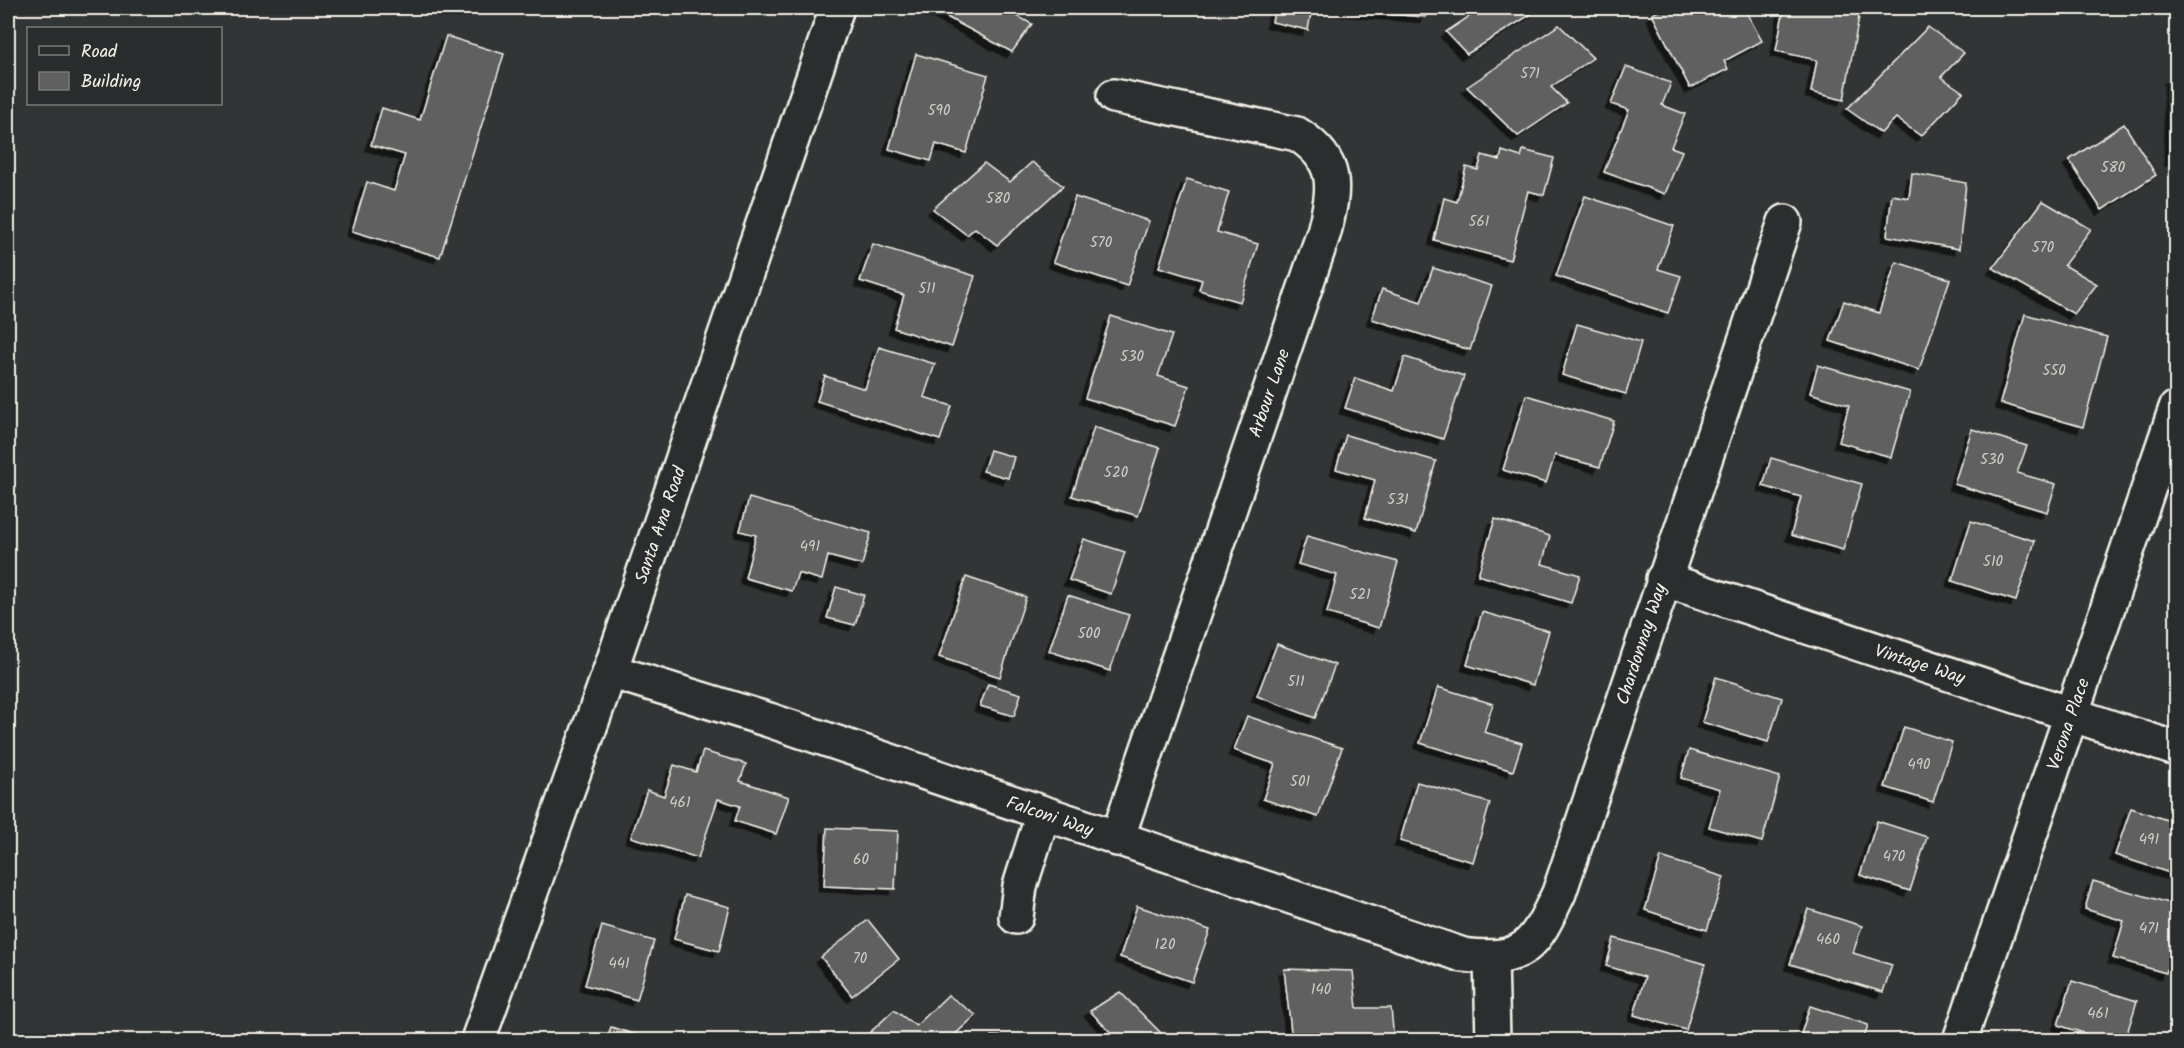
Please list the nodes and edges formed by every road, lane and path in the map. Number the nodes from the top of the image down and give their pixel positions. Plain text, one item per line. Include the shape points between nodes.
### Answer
1 (837, 8) edge
2 (1114, 96) dead end
3 (1785, 222) dead end
4 (2176, 408) edge
5 (1663, 579) junction
6 (610, 671) junction
7 (2072, 714) junction
8 (2176, 749) edge
9 (1043, 814) junction
10 (1117, 839) junction
11 (1016, 917) dead end
12 (1491, 959) junction
13 (478, 1041) edge
14 (1493, 1041) edge
15 (1960, 1041) edge

1 - 6 street, Santa Ana Road
2 - 10 street, Arbour Lane via 1297,134 1315,145 1324,157 1333,196 1321,244
3 - 5 street, Chardonnay Way
4 - 7 street, Verona Place
5 - 7 street, Vintage Way
5 - 12 street, Chardonnay Way via 1559,893 1529,945 1517,953
6 - 9 street, Falconi Way via 769,720
6 - 13 street, Santa Ana Road
7 - 8 street, Vintage Way
7 - 15 street, Verona Place
9 - 10 street, Falconi Way
9 - 11 street via 1020,886
10 - 12 street, Falconi Way via 1463,955
12 - 14 street

